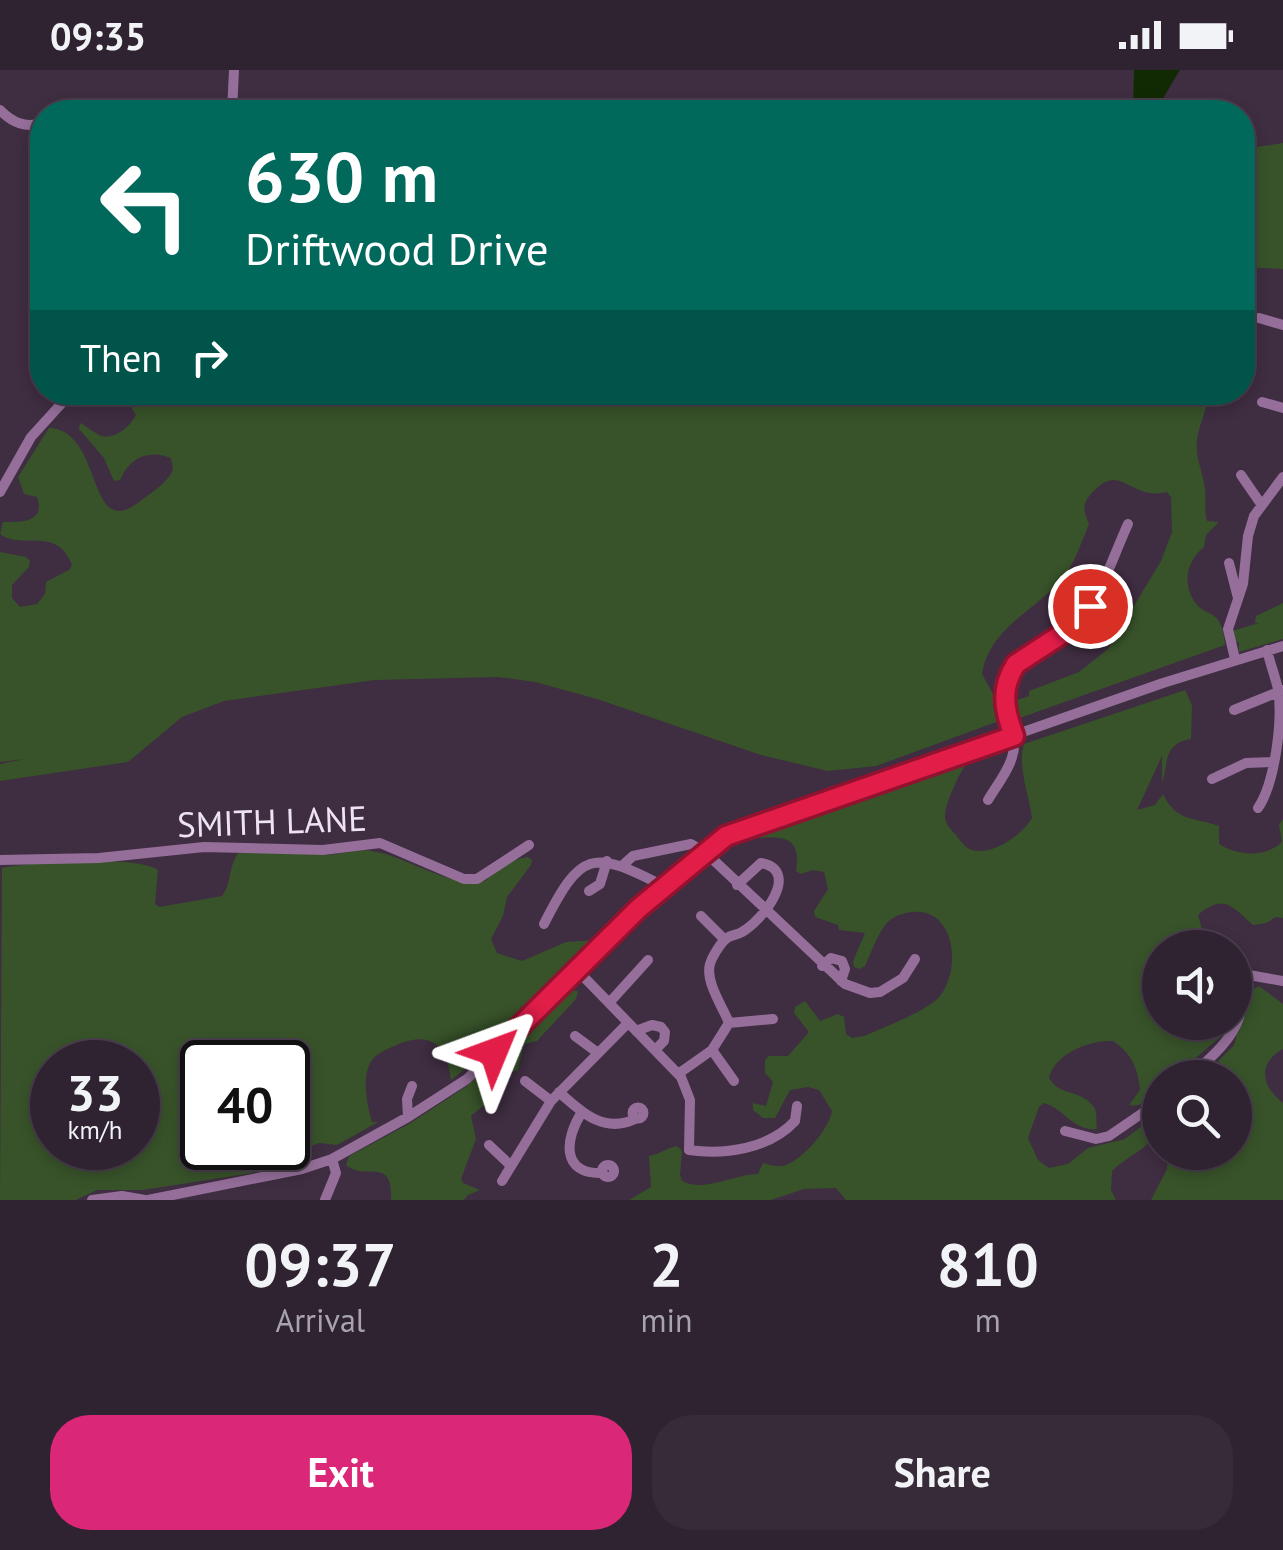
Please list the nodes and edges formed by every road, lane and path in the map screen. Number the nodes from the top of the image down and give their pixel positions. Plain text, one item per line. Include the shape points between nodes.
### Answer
1 (234, 70) edge
2 (233, 100) edge
3 (0, 110) edge
4 (30, 123) edge
5 (1259, 318) dead end
6 (1283, 325) edge
7 (1262, 402) dead end
8 (61, 405) edge
9 (1283, 408) edge
10 (1240, 475) dead end
11 (1283, 477) edge
12 (0, 492) edge
13 (1261, 504) junction
14 (1128, 524) dead end
15 (1229, 563) dead end
16 (1238, 599) junction
17 (1283, 646) edge
18 (1267, 650) junction
19 (1235, 659) junction
20 (1281, 691) edge
21 (1234, 710) dead end
22 (1280, 732) edge
23 (1014, 736) junction
24 (1273, 762) junction
25 (1277, 778) edge
26 (1212, 779) dead end
27 (988, 800) dead end
28 (1258, 808) dead end
29 (529, 845) dead end
30 (705, 852) junction
31 (0, 860) edge
32 (607, 861) junction
33 (623, 865) junction
34 (664, 886) junction
35 (737, 886) junction
36 (589, 891) dead end
37 (764, 910) junction
38 (700, 916) dead end
39 (544, 924) dead end
40 (724, 939) junction
41 (915, 959) dead end
42 (648, 960) dead end
43 (822, 966) junction
44 (578, 971) junction
45 (1252, 978) edge
46 (840, 981) junction
47 (1283, 981) edge
48 (608, 1003) junction
49 (774, 1019) dead end
50 (729, 1024) junction
51 (632, 1027) junction
52 (576, 1036) dead end
53 (1227, 1040) edge
54 (656, 1049) junction
55 (712, 1050) junction
56 (598, 1053) junction
57 (1206, 1060) edge
58 (678, 1074) junction
59 (734, 1081) dead end
60 (525, 1082) dead end
61 (412, 1086) dead end
62 (555, 1097) junction
63 (797, 1106) dead end
64 (582, 1112) junction
65 (1142, 1113) edge
66 (408, 1117) junction
67 (635, 1119) dead end
68 (1066, 1131) dead end
69 (489, 1146) dead end
70 (332, 1159) junction
71 (510, 1165) junction
72 (602, 1173) dead end
73 (502, 1181) dead end
74 (92, 1200) edge
75 (146, 1200) edge
76 (325, 1200) edge

1 - 2 street
3 - 4 street via 17,123
5 - 6 street
7 - 9 street
8 - 12 street via 30,437
10 - 13 street
11 - 13 street
13 - 16 street via 1248,536
14 - 23 street via 1081,618 1010,673 1004,705
15 - 16 street
16 - 19 street via 1228,629
17 - 18 street
18 - 19 street
18 - 20 street
19 - 23 street
20 - 21 street
20 - 22 street
22 - 24 street
23 - 27 street via 1008,768
23 - 30 street via 767,820
24 - 25 street
24 - 26 street via 1246,763
25 - 28 street
29 - 31 street, SMITH LANE via 477,879 368,843
30 - 33 street via 691,844 634,856
30 - 34 street
30 - 35 street
32 - 33 street
32 - 36 street via 600,884
32 - 39 street via 573,873
33 - 34 street
34 - 44 street
35 - 37 street
35 - 37 street via 756,864 770,865 780,885
37 - 40 street via 744,931
37 - 43 street
38 - 40 street
40 - 50 street via 710,976
41 - 46 street via 903,978 880,992
42 - 48 street
43 - 46 street
43 - 46 street via 831,958 842,960
44 - 48 street
44 - 66 street via 466,1079
45 - 47 street
48 - 51 street
49 - 50 street
50 - 55 street
51 - 54 street
51 - 54 street via 661,1026 664,1040
51 - 56 street
52 - 56 street
53 - 57 street
54 - 58 street
55 - 58 street
55 - 59 street
56 - 62 street
58 - 63 street via 690,1100 692,1151 773,1140 795,1121
60 - 62 street
61 - 66 street
62 - 64 street
62 - 71 street
64 - 67 street via 606,1124
64 - 72 street via 571,1129 571,1158 590,1174
65 - 68 street via 1109,1136
66 - 70 street
69 - 71 street
70 - 75 street
70 - 76 street via 336,1173
71 - 73 street
74 - 75 street

